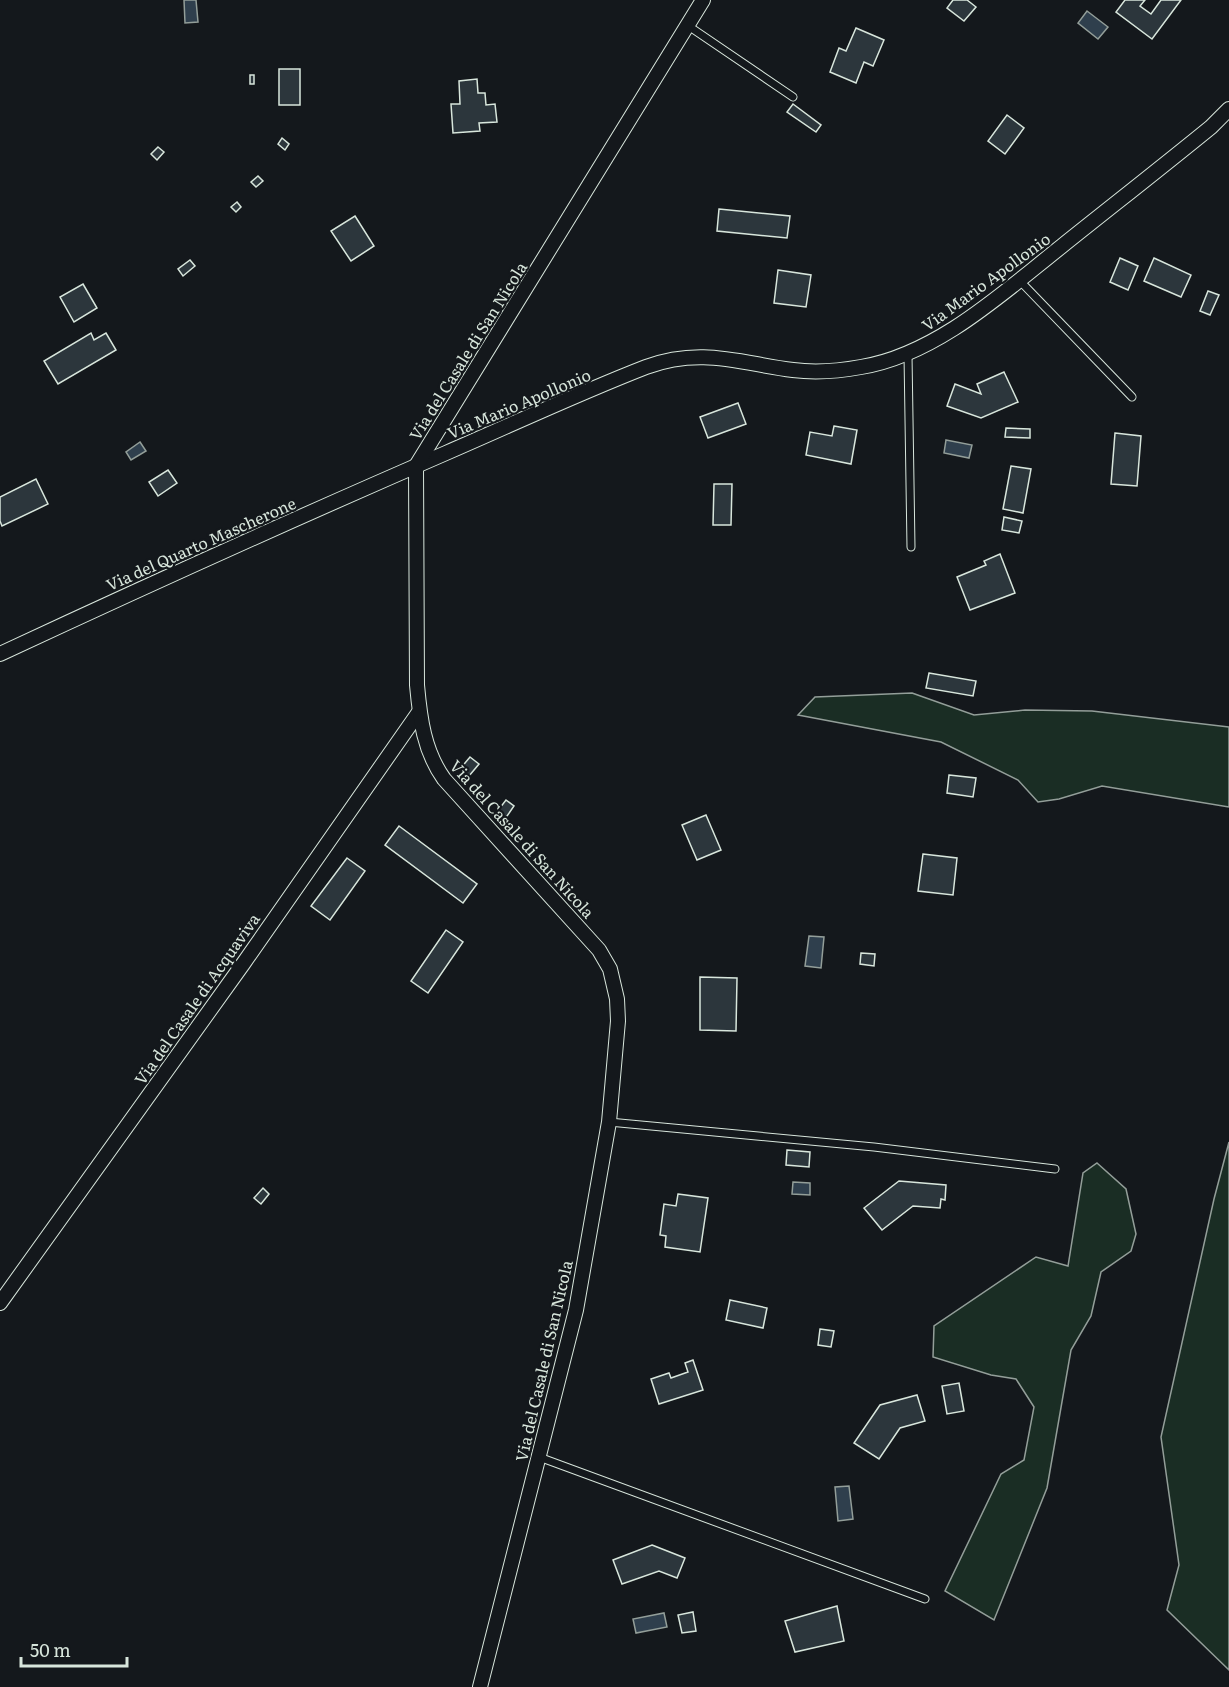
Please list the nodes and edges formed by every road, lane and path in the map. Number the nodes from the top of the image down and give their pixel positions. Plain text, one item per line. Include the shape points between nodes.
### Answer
1 (703, 0) edge
2 (687, 25) junction
3 (793, 97) dead end
4 (1229, 109) edge
5 (1018, 280) junction
6 (908, 355) junction
7 (1132, 397) dead end
8 (416, 466) junction
9 (911, 547) dead end
10 (0, 654) edge
11 (419, 712) junction
12 (609, 1122) junction
13 (1055, 1169) dead end
14 (0, 1303) edge
15 (539, 1457) junction
16 (925, 1599) dead end
17 (480, 1687) edge

1 - 2 street, Via del Casale di San Nicola
2 - 3 lane
2 - 8 street, Via del Casale di San Nicola
4 - 5 street, Via Mario Apollonio via 1212,128
5 - 6 street, Via Mario Apollonio via 946,334
5 - 7 lane
6 - 8 street, Via Mario Apollonio via 865,367 812,372 719,357 674,359
6 - 9 lane
8 - 10 street, Via del Quarto Mascherone
8 - 11 street, Via del Casale di San Nicola
11 - 12 street, Via del Casale di San Nicola via 427,747 444,779 593,944 610,969 618,1021
11 - 14 street, Via del Casale di Acquaviva
12 - 13 lane
12 - 15 street, Via del Casale di San Nicola via 576,1310
15 - 16 lane
15 - 17 street, Via del Casale di San Nicola

